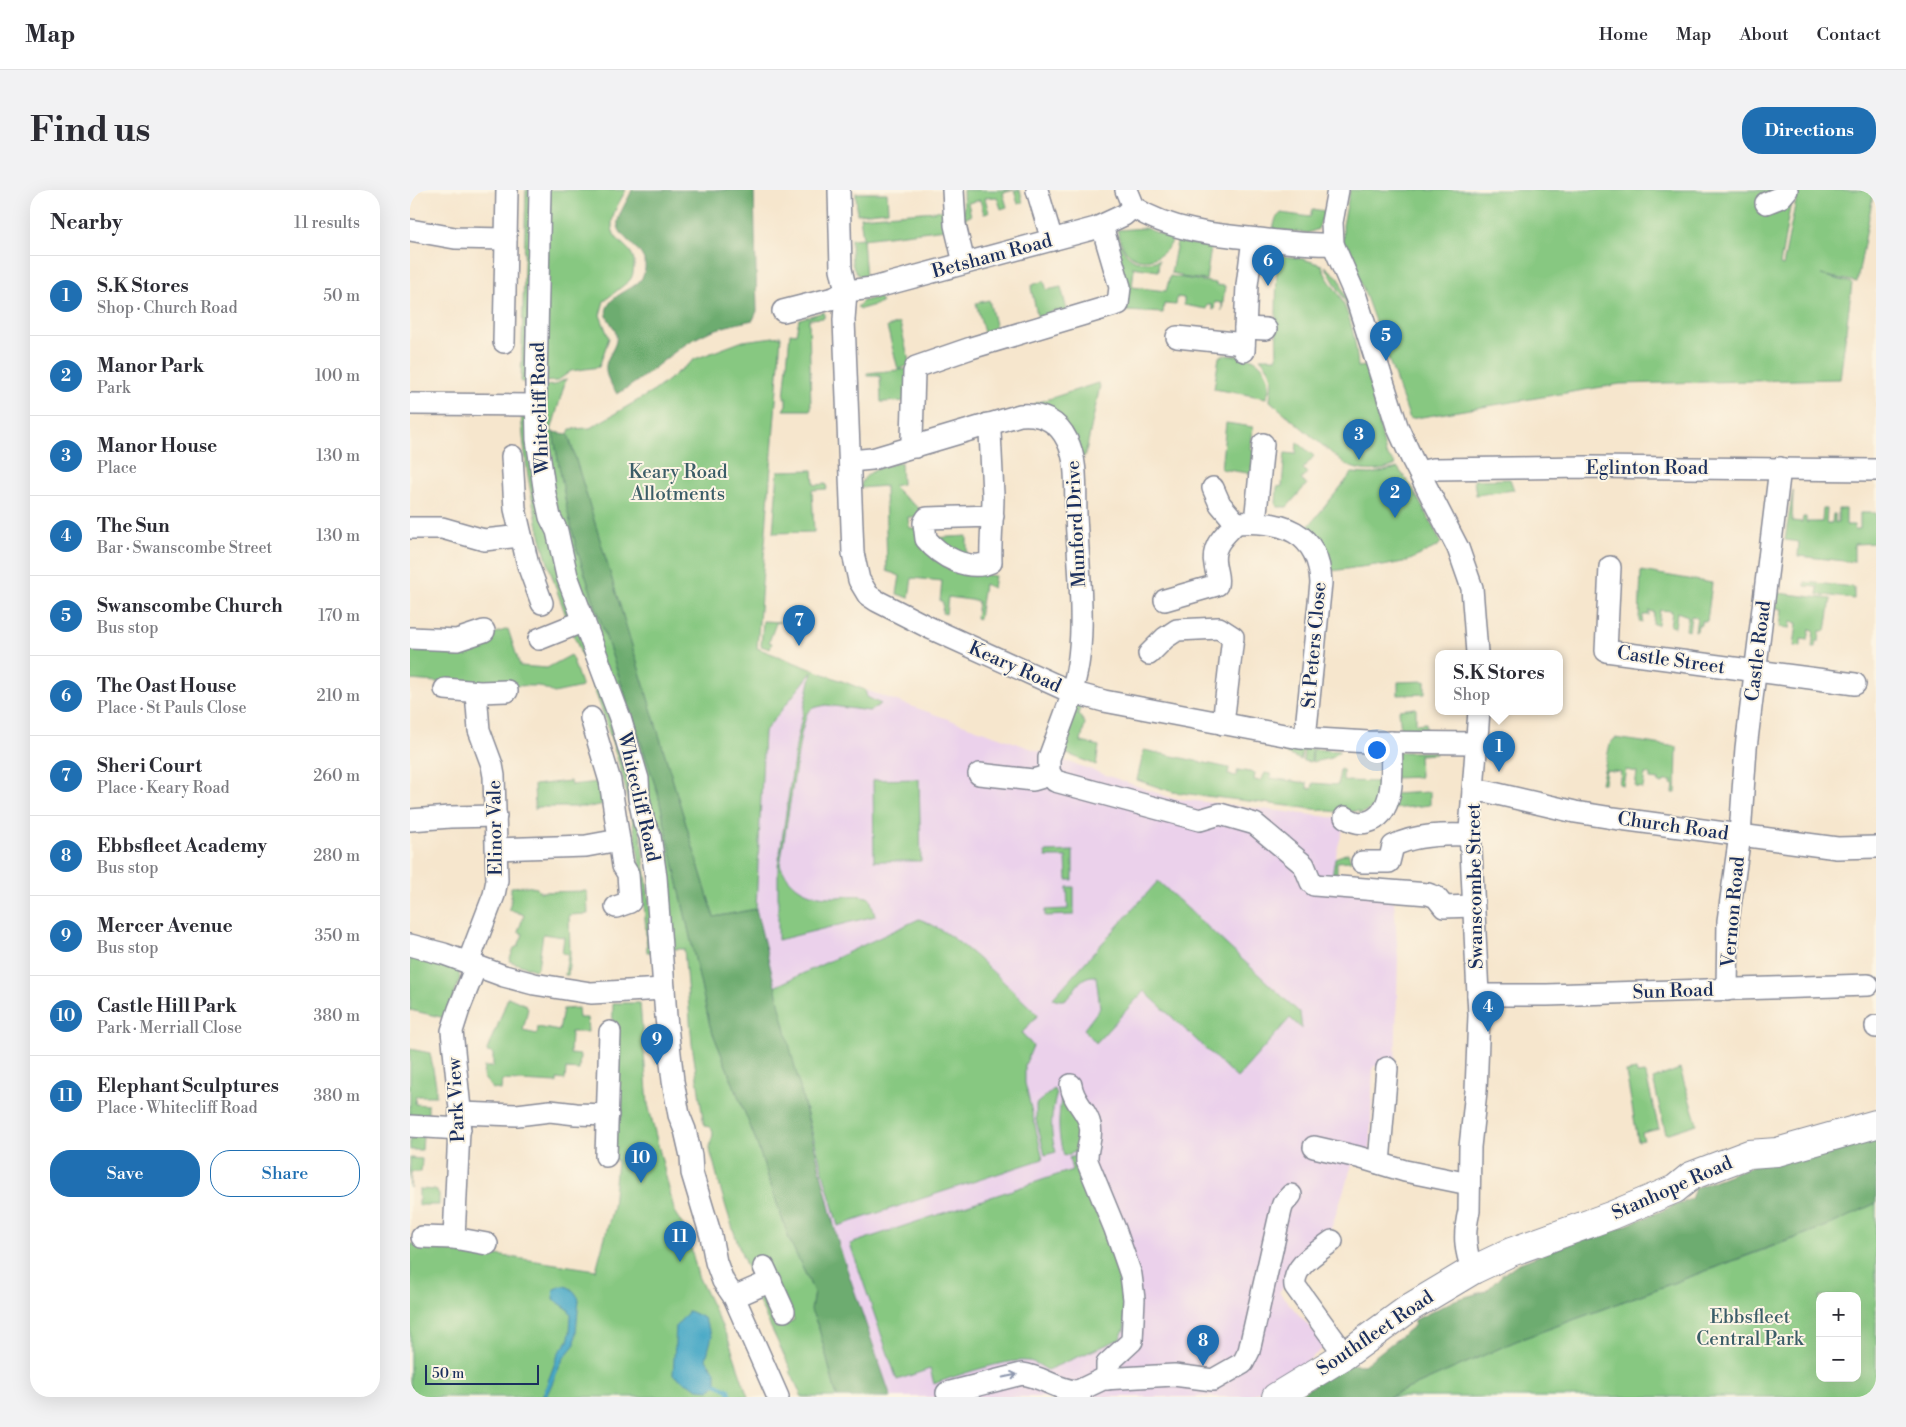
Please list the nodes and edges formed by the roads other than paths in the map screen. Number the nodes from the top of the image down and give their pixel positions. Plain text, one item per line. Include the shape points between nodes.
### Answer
1 (507, 190) edge
2 (540, 190) edge
3 (839, 190) edge
4 (953, 190) edge
5 (1037, 190) edge
6 (1338, 190) edge
7 (1787, 190) edge
8 (1129, 198) edge
9 (1766, 203) dead end
10 (1102, 226) junction
11 (410, 230) edge
12 (506, 239) junction
13 (1253, 239) junction
14 (1052, 240) junction
15 (1333, 244) junction
16 (964, 263) junction
17 (846, 291) junction
18 (783, 311) dead end
19 (1266, 329) dead end
20 (1177, 337) dead end
21 (1244, 341) junction
22 (504, 342) dead end
23 (410, 404) edge
24 (536, 405) junction
25 (988, 424) junction
26 (1263, 444) dead end
27 (915, 448) junction
28 (512, 456) dead end
29 (850, 460) junction
30 (1780, 468) junction
31 (1876, 470) edge
32 (1419, 472) junction
33 (1216, 496) dead end
34 (992, 516) dead end
35 (1246, 522) junction
36 (410, 528) edge
37 (520, 536) junction
38 (1610, 567) dead end
39 (1165, 600) dead end
40 (542, 603) dead end
41 (584, 621) junction
42 (484, 630) dead end
43 (410, 638) edge
44 (539, 639) dead end
45 (1477, 650) edge
46 (1149, 654) dead end
47 (1756, 671) junction
48 (1855, 684) dead end
49 (445, 688) dead end
50 (507, 691) dead end
51 (476, 692) junction
52 (1072, 693) junction
53 (1479, 715) edge
54 (591, 718) dead end
55 (1223, 724) junction
56 (1305, 738) junction
57 (1391, 742) junction
58 (1477, 743) junction
59 (979, 774) dead end
60 (1050, 775) junction
61 (1473, 790) junction
62 (496, 816) junction
63 (1345, 817) dead end
64 (410, 820) edge
65 (1470, 835) junction
66 (1740, 835) junction
67 (619, 840) junction
68 (1876, 847) edge
69 (497, 849) junction
70 (1362, 862) dead end
71 (1473, 906) junction
72 (616, 907) dead end
73 (410, 945) edge
74 (472, 964) junction
75 (1868, 985) dead end
76 (664, 989) junction
77 (1727, 990) junction
78 (1478, 994) junction
79 (610, 1032) dead end
80 (1387, 1068) dead end
81 (1071, 1085) dead end
82 (608, 1115) junction
83 (460, 1121) junction
84 (1876, 1124) edge
85 (410, 1126) edge
86 (1314, 1147) dead end
87 (606, 1156) dead end
88 (1379, 1163) junction
89 (1470, 1184) junction
90 (1291, 1195) dead end
91 (422, 1237) dead end
92 (454, 1238) junction
93 (1332, 1241) dead end
94 (487, 1244) dead end
95 (1474, 1270) junction
96 (734, 1297) junction
97 (784, 1311) dead end
98 (1345, 1355) junction
99 (1108, 1379) junction
100 (946, 1393) dead end
101 (1075, 1393) edge
102 (778, 1397) edge
103 (1276, 1397) edge

1 - 12 street
2 - 24 street, Whitecliff Road
3 - 17 street, Keary Road via 841,269
4 - 16 street via 954,225
5 - 14 street
6 - 15 street via 1332,222
7 - 9 street
8 - 10 street, Betsham Road via 1124,215
8 - 13 street via 1151,216 1169,224
10 - 14 street, Betsham Road
10 - 27 street via 1120,289 1118,304 916,367 912,438
11 - 12 street via 456,238
12 - 22 street
13 - 15 street
13 - 21 street
14 - 16 street, Betsham Road
15 - 32 street via 1356,297 1395,420
16 - 17 street, Betsham Road via 873,288
17 - 18 street, Betsham Road via 834,298
17 - 29 street, Keary Road
19 - 21 street
20 - 21 street
23 - 24 street
24 - 41 street, Whitecliff Road via 550,517
25 - 27 street, Munford Drive
25 - 34 street
25 - 52 street, Munford Drive via 1020,415 1040,416 1056,425 1072,450 1081,620
26 - 35 street
27 - 29 street, Munford Drive via 870,460
28 - 37 street via 514,505
29 - 52 street, Keary Road via 853,557 859,580 868,594 930,628
30 - 31 street, Eglinton Road
30 - 32 street, Eglinton Road via 1511,468
30 - 47 street, Castle Road
32 - 45 street via 1458,548 1472,588
33 - 35 street
35 - 39 street via 1216,546 1217,585
35 - 56 street, St Peters Close via 1275,524 1298,534 1311,547 1320,567
36 - 37 street via 442,528 484,540
37 - 40 street
38 - 47 street, Castle Street via 1606,651
41 - 44 street
41 - 76 street, Whitecliff Road via 620,718 638,779 656,877
42 - 43 street via 457,640
46 - 55 street via 1177,630 1219,628 1233,637
47 - 48 street, Castle Street
47 - 66 street, Castle Road
49 - 51 street
50 - 51 street
51 - 62 street, Elinor Vale via 479,730 493,769
52 - 55 street, Keary Road
52 - 60 street, Munford Drive via 1049,758
53 - 58 street, Swanscombe Street
54 - 67 street via 608,772
55 - 56 street, Keary Road
56 - 57 street, Keary Road
57 - 58 street, Keary Road
57 - 63 street via 1391,782 1384,810 1376,819 1363,822
58 - 61 street, Swanscombe Street
59 - 60 street via 1033,780
60 - 71 street via 1061,783 1200,820 1220,814 1252,822 1304,865 1314,885 1428,894 1436,897 1444,907
61 - 65 street, Swanscombe Street
61 - 66 street, Church Road via 1584,813
62 - 64 street
62 - 69 street, Elinor Vale
65 - 70 street via 1407,839 1394,845 1390,862
65 - 71 street, Swanscombe Street
66 - 68 street, Church Road via 1843,848
66 - 77 street, Vernon Road via 1728,921
67 - 69 street via 586,846
67 - 72 street via 623,866 628,874 630,902
69 - 74 street, Elinor Vale via 496,887
71 - 78 street, Swanscombe Street
73 - 74 street
74 - 76 street via 527,983 587,993
74 - 83 street, Park View via 452,1031
75 - 77 street, Sun Road
76 - 96 street, Whitecliff Road via 673,1081 692,1173 716,1262
77 - 78 street, Sun Road
78 - 89 street, Swanscombe Street
79 - 82 street
80 - 88 street
81 - 99 street via 1073,1096 1090,1122 1088,1161 1123,1251 1133,1289 1132,1342 1108,1363
82 - 83 street via 550,1111
82 - 87 street
83 - 85 street
83 - 92 street, Park View
84 - 95 main road, Stanhope Road via 1777,1152 1749,1154 1691,1176 1675,1189 1613,1216 1531,1244
86 - 88 street
88 - 89 street
89 - 95 street, Swanscombe Street via 1465,1245
90 - 99 street via 1281,1210 1249,1351 1243,1363 1212,1380 1174,1375
91 - 92 street
92 - 94 street
93 - 98 street via 1301,1266 1294,1279 1295,1286
95 - 98 main road, Southfleet Road via 1410,1307
96 - 97 street via 767,1274
96 - 102 street, Whitecliff Road
98 - 103 main road, Southfleet Road
99 - 101 street
100 -> 101 street via 1022,1374

